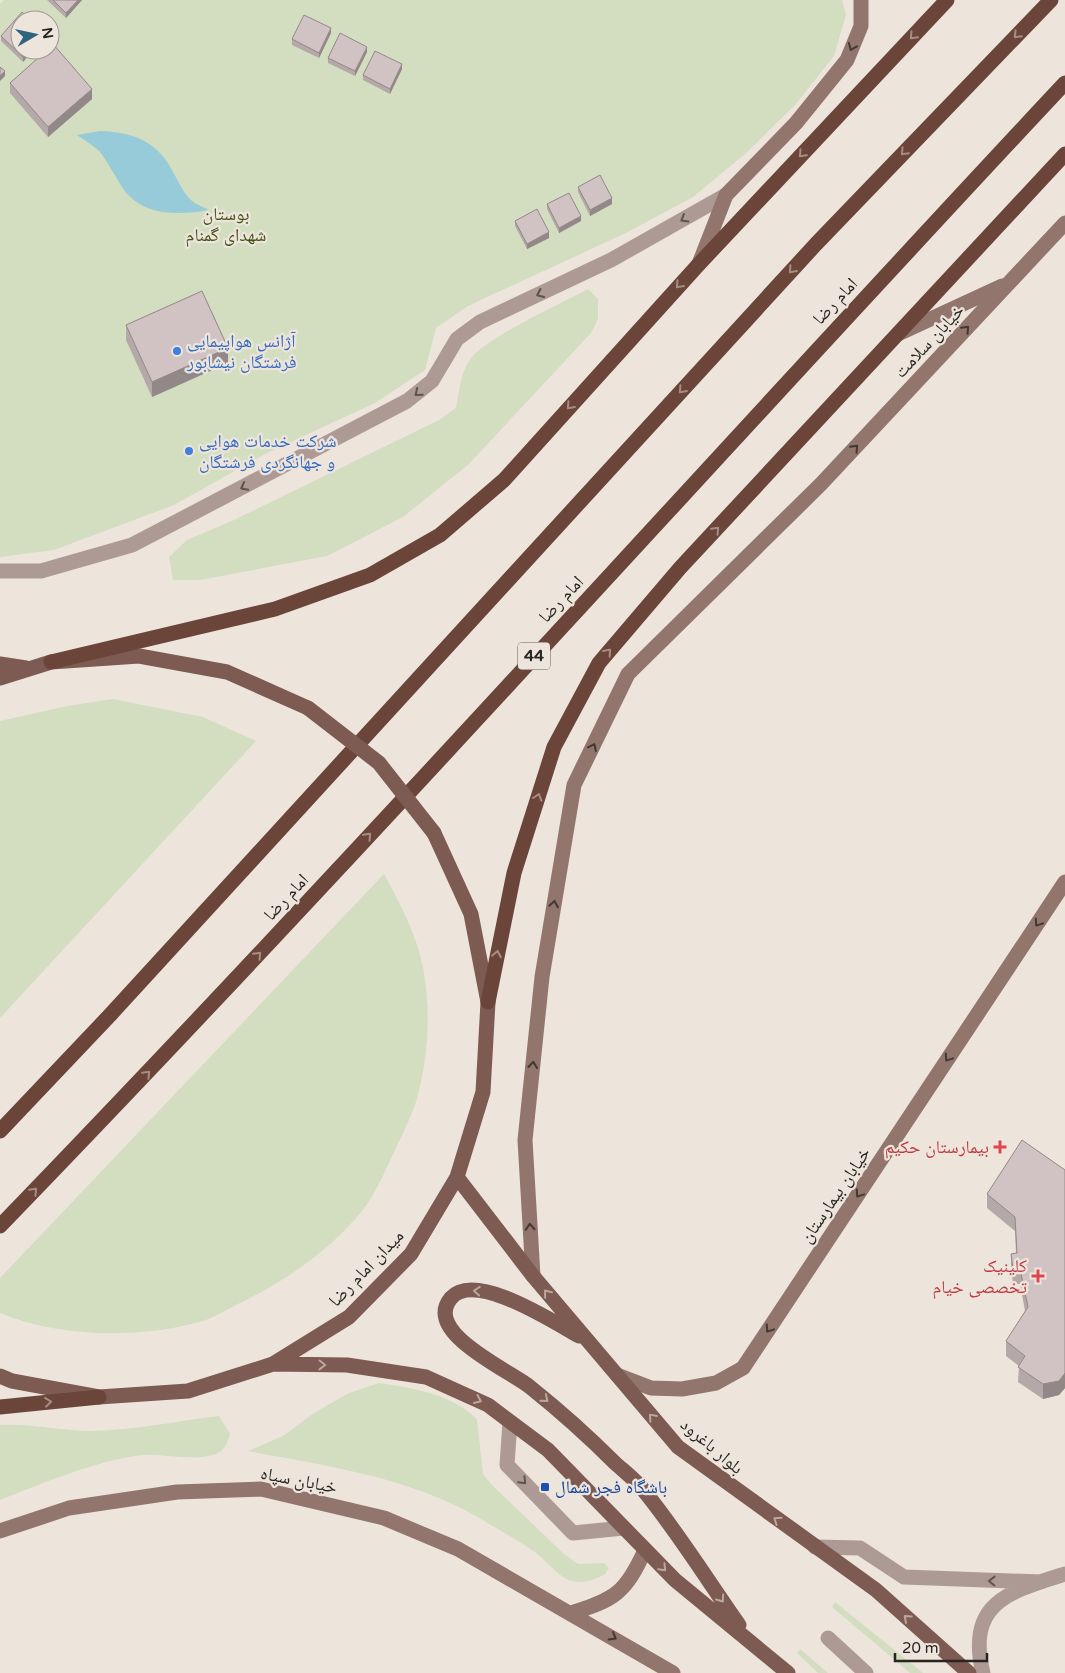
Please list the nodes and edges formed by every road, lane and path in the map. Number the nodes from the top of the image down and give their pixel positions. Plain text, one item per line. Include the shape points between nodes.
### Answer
1 (861, 0) edge
2 (947, 0) edge
3 (1051, 0) edge
4 (1065, 83) edge
5 (1065, 154) edge
6 (726, 195) junction
7 (1065, 223) edge
8 (699, 264) junction
9 (1010, 282) junction
10 (894, 336) junction
11 (0, 571) edge
12 (50, 662) junction
13 (0, 664) edge
14 (30, 668) junction
15 (0, 678) edge
16 (1065, 882) edge
17 (488, 1002) junction
18 (0, 1130) edge
19 (457, 1177) junction
20 (0, 1226) edge
21 (533, 1276) junction
22 (585, 1339) junction
23 (273, 1364) junction
24 (0, 1376) edge
25 (617, 1376) junction
26 (99, 1397) junction
27 (0, 1407) edge
28 (510, 1422) junction
29 (624, 1528) junction
30 (0, 1531) edge
31 (815, 1547) junction
32 (645, 1550) junction
33 (1065, 1574) edge
34 (1041, 1582) junction
35 (571, 1613) junction
36 (828, 1638) dead end
37 (749, 1639) junction
38 (674, 1673) edge
39 (788, 1673) edge
40 (866, 1673) edge
41 (969, 1673) edge
42 (983, 1673) edge

1 -> 6 main road via 861,26 847,60 796,123
2 -> 8 highway
3 -> 18 highway via 816,244 111,1014
20 -> 4 highway, امام رضا / 44 via 171,1049
5 - 10 highway
6 - 8 main road
6 -> 11 street via 611,260 480,322 457,339 432,381 407,402 132,545 41,571
7 - 9 main road, خیابان سلامت
8 -> 12 highway via 504,480 440,535 370,575 275,609
9 - 10 main road
21 -> 9 main road, خیابان سلامت via 525,1140 542,977 574,785 628,674 821,484
17 -> 10 highway via 514,873 554,747 599,663 680,568
12 - 14 main road, میدان امام رضا
12 - 17 main road, میدان امام رضا, bridge via 139,656 227,672 308,708 378,763 434,833 471,914
13 - 14 main road
14 - 15 main road, میدان امام رضا
16 -> 25 main road, خیابان بیمارستان via 743,1368 716,1383 682,1389 652,1388
17 - 19 main road, میدان امام رضا via 483,1092
19 - 21 main road, بلوار باغرود
19 - 23 main road, میدان امام رضا via 411,1254 370,1296 349,1317
22 -> 21 main road, بلوار باغرود
22 - 25 main road, بلوار باغرود
22 -> 37 main road via 514,1301 481,1290 464,1290 451,1298 446,1310 447,1323 459,1340 517,1376 572,1421 644,1491
23 - 26 main road, میدان امام رضا via 188,1391
23 -> 28 main road via 347,1365 426,1377 488,1405
24 - 26 main road, میدان امام رضا
31 -> 25 main road, بلوار باغرود via 678,1447
27 -> 26 highway
28 - 29 main road via 548,1450
28 -> 29 street via 507,1465 573,1533
29 - 32 main road
30 - 35 main road, خیابان سپاه via 69,1508 177,1492 261,1489 384,1518 458,1549
34 -> 31 street via 904,1577 860,1548
41 -> 31 main road, بلوار باغرود via 876,1590
32 - 35 main road via 626,1586 610,1599
32 -> 37 main road via 675,1580
33 - 34 street
34 - 42 street via 1010,1594 993,1606 984,1620 978,1639
35 -> 38 main road, خیابان سپاه
36 - 40 street
37 - 39 main road

